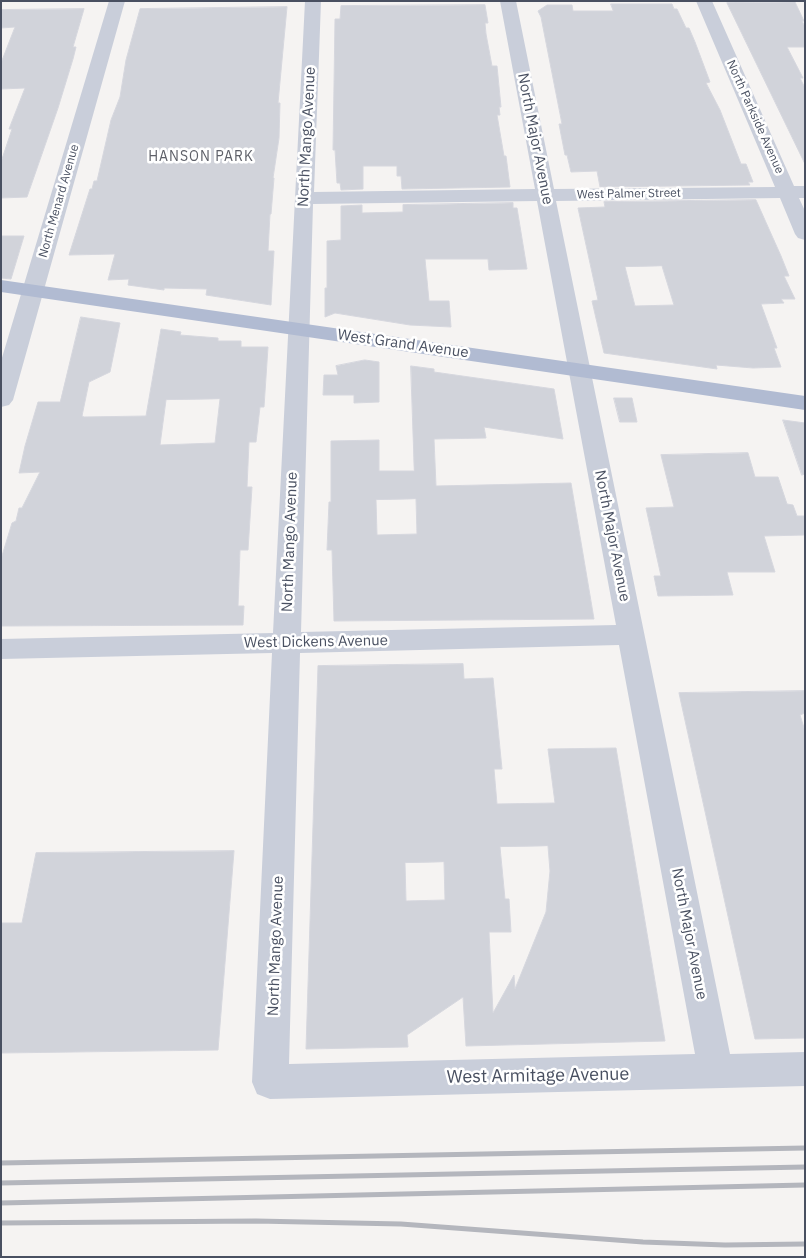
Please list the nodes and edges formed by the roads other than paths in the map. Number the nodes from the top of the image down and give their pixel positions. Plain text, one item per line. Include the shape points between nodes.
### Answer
1 (117, 1) edge
2 (313, 1) edge
3 (508, 1) edge
4 (704, 1) edge
5 (796, 192) edge
6 (546, 195) junction
7 (304, 198) junction
8 (805, 234) edge
9 (1, 286) edge
10 (32, 290) junction
11 (298, 329) junction
12 (580, 370) junction
13 (1, 400) edge
14 (805, 403) edge
15 (631, 635) junction
16 (287, 642) junction
17 (1, 649) edge
18 (805, 1069) edge
19 (716, 1071) junction
20 (270, 1082) joint

1 - 10 street, North Menard Avenue
2 - 7 street, North Mango Avenue
3 - 6 street, North Major Avenue
4 - 5 street, North Parkside Avenue
5 - 6 street, West Palmer Street
5 - 8 street, North Parkside Avenue
6 - 7 street, West Palmer Street
6 - 12 street, North Major Avenue
7 - 11 street, North Mango Avenue
9 - 10 main road, West Grand Avenue
10 - 11 main road, West Grand Avenue
10 - 13 street, North Menard Avenue
11 - 12 main road, West Grand Avenue
11 - 16 street, North Mango Avenue
12 - 14 main road, West Grand Avenue
12 - 15 street, North Major Avenue
15 - 16 street, West Dickens Avenue
15 - 19 street, North Major Avenue
16 - 17 street, West Dickens Avenue
16 - 20 street, North Mango Avenue
18 - 19 street, West Armitage Avenue
19 - 20 street, West Armitage Avenue

